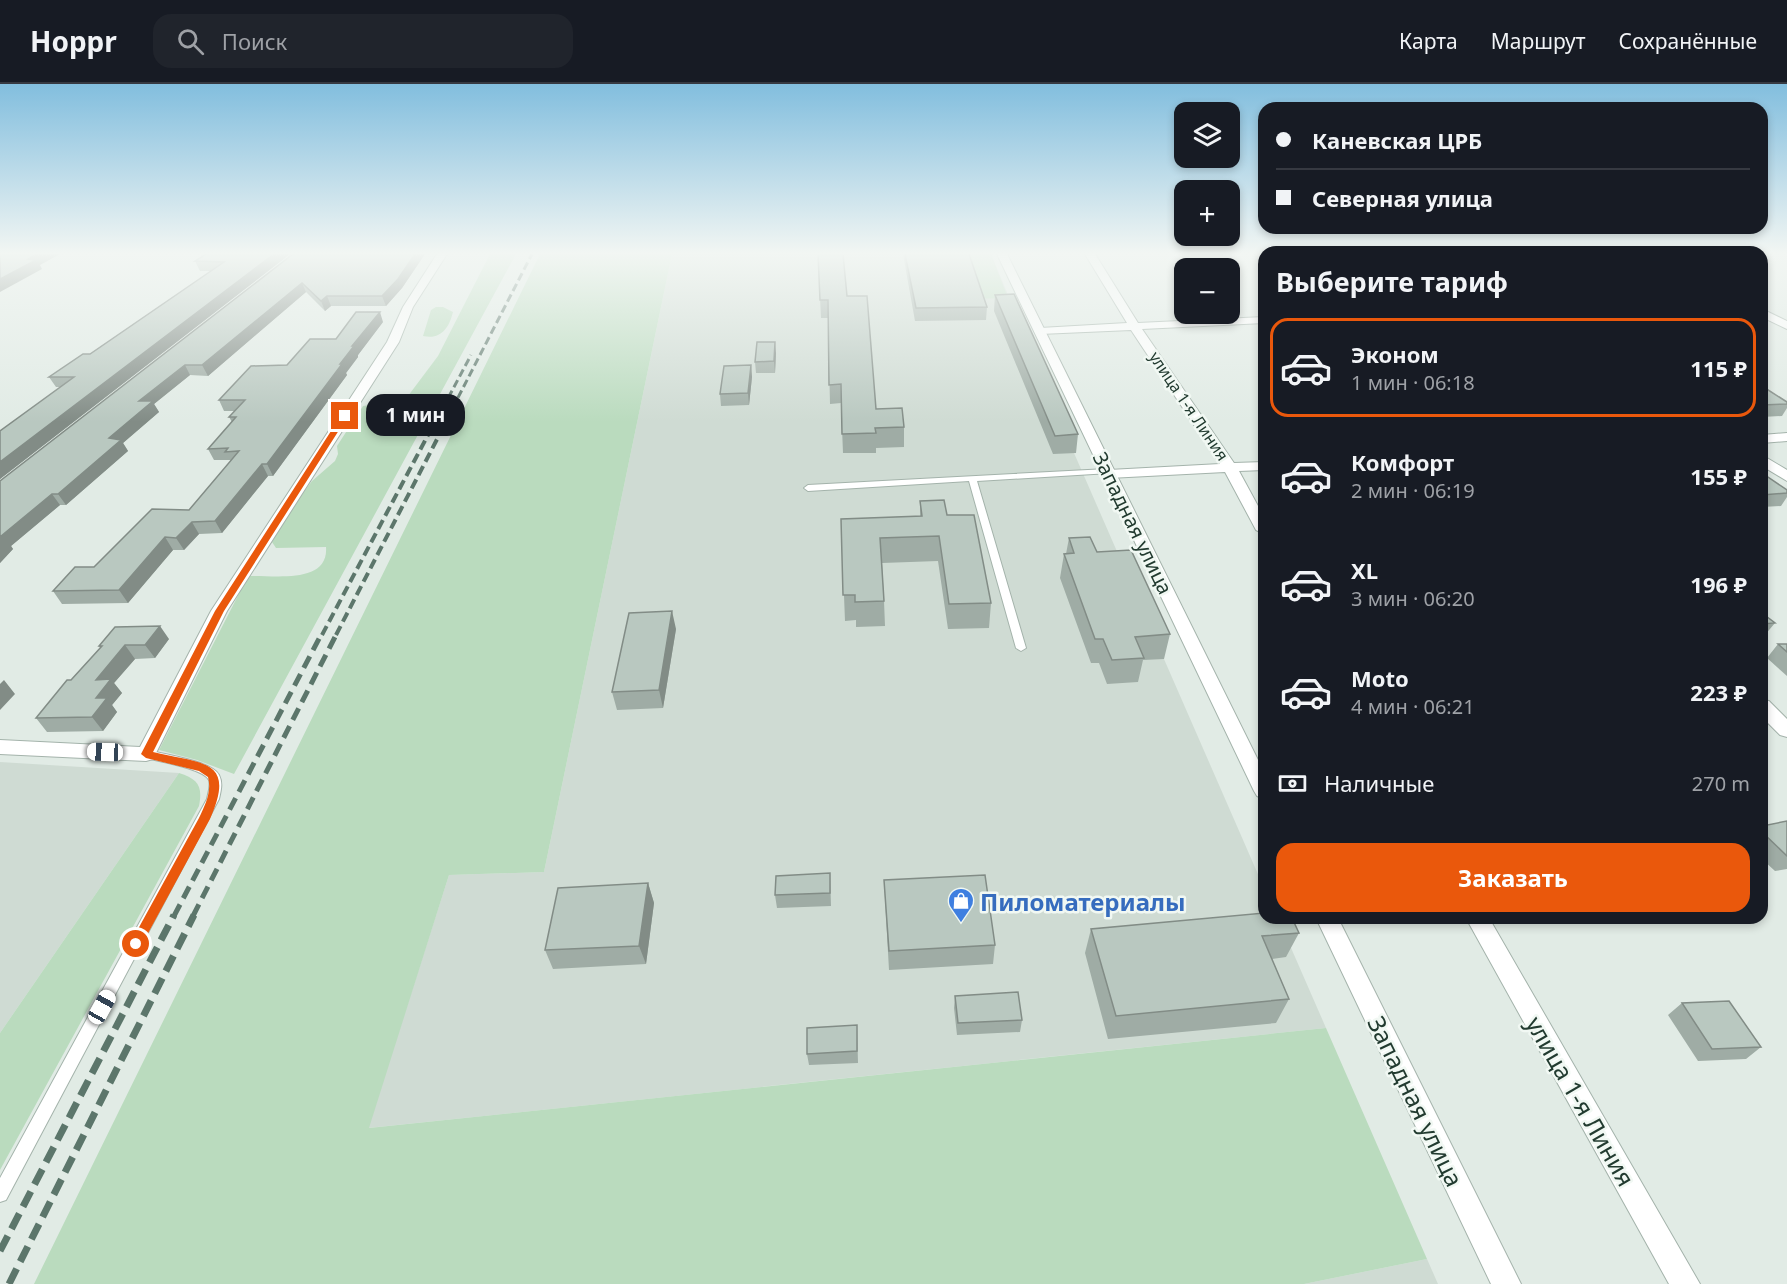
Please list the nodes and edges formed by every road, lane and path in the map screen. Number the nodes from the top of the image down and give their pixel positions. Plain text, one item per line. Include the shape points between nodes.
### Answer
1 (407, 310) edge
2 (1030, 310) edge
3 (1124, 310) edge
4 (1768, 315) edge
5 (1258, 320) edge
6 (1134, 326) junction
7 (1787, 326) edge
8 (1040, 331) junction
9 (1787, 437) edge
10 (1768, 439) edge
11 (1768, 463) edge
12 (1258, 466) edge
13 (1230, 468) junction
14 (1108, 472) junction
15 (1787, 477) edge
16 (972, 478) junction
17 (808, 488) dead end
18 (1258, 519) edge
19 (1021, 648) dead end
20 (1768, 712) edge
21 (1787, 730) edge
22 (0, 747) edge
23 (146, 754) junction
24 (1258, 779) edge
25 (1330, 924) edge
26 (1480, 924) edge
27 (0, 1194) edge
28 (1506, 1284) edge
29 (1685, 1284) edge

1 - 23 street via 393,342 219,611
2 - 8 street, Западная улица
3 - 6 street, улица 1-я Линия
4 - 7 street
5 - 6 street
6 - 8 street
6 - 13 street, улица 1-я Линия
8 - 14 street, Западная улица
9 - 10 street
11 - 15 street
12 - 13 street
13 - 14 street
13 - 18 street, улица 1-я Линия
14 - 16 lane
14 - 24 street, Западная улица
16 - 17 lane
16 - 19 lane
20 - 21 street
22 - 23 street
23 - 27 lane via 202,768 213,775 213,800
25 - 28 street, Западная улица
26 - 29 street, улица 1-я Линия

